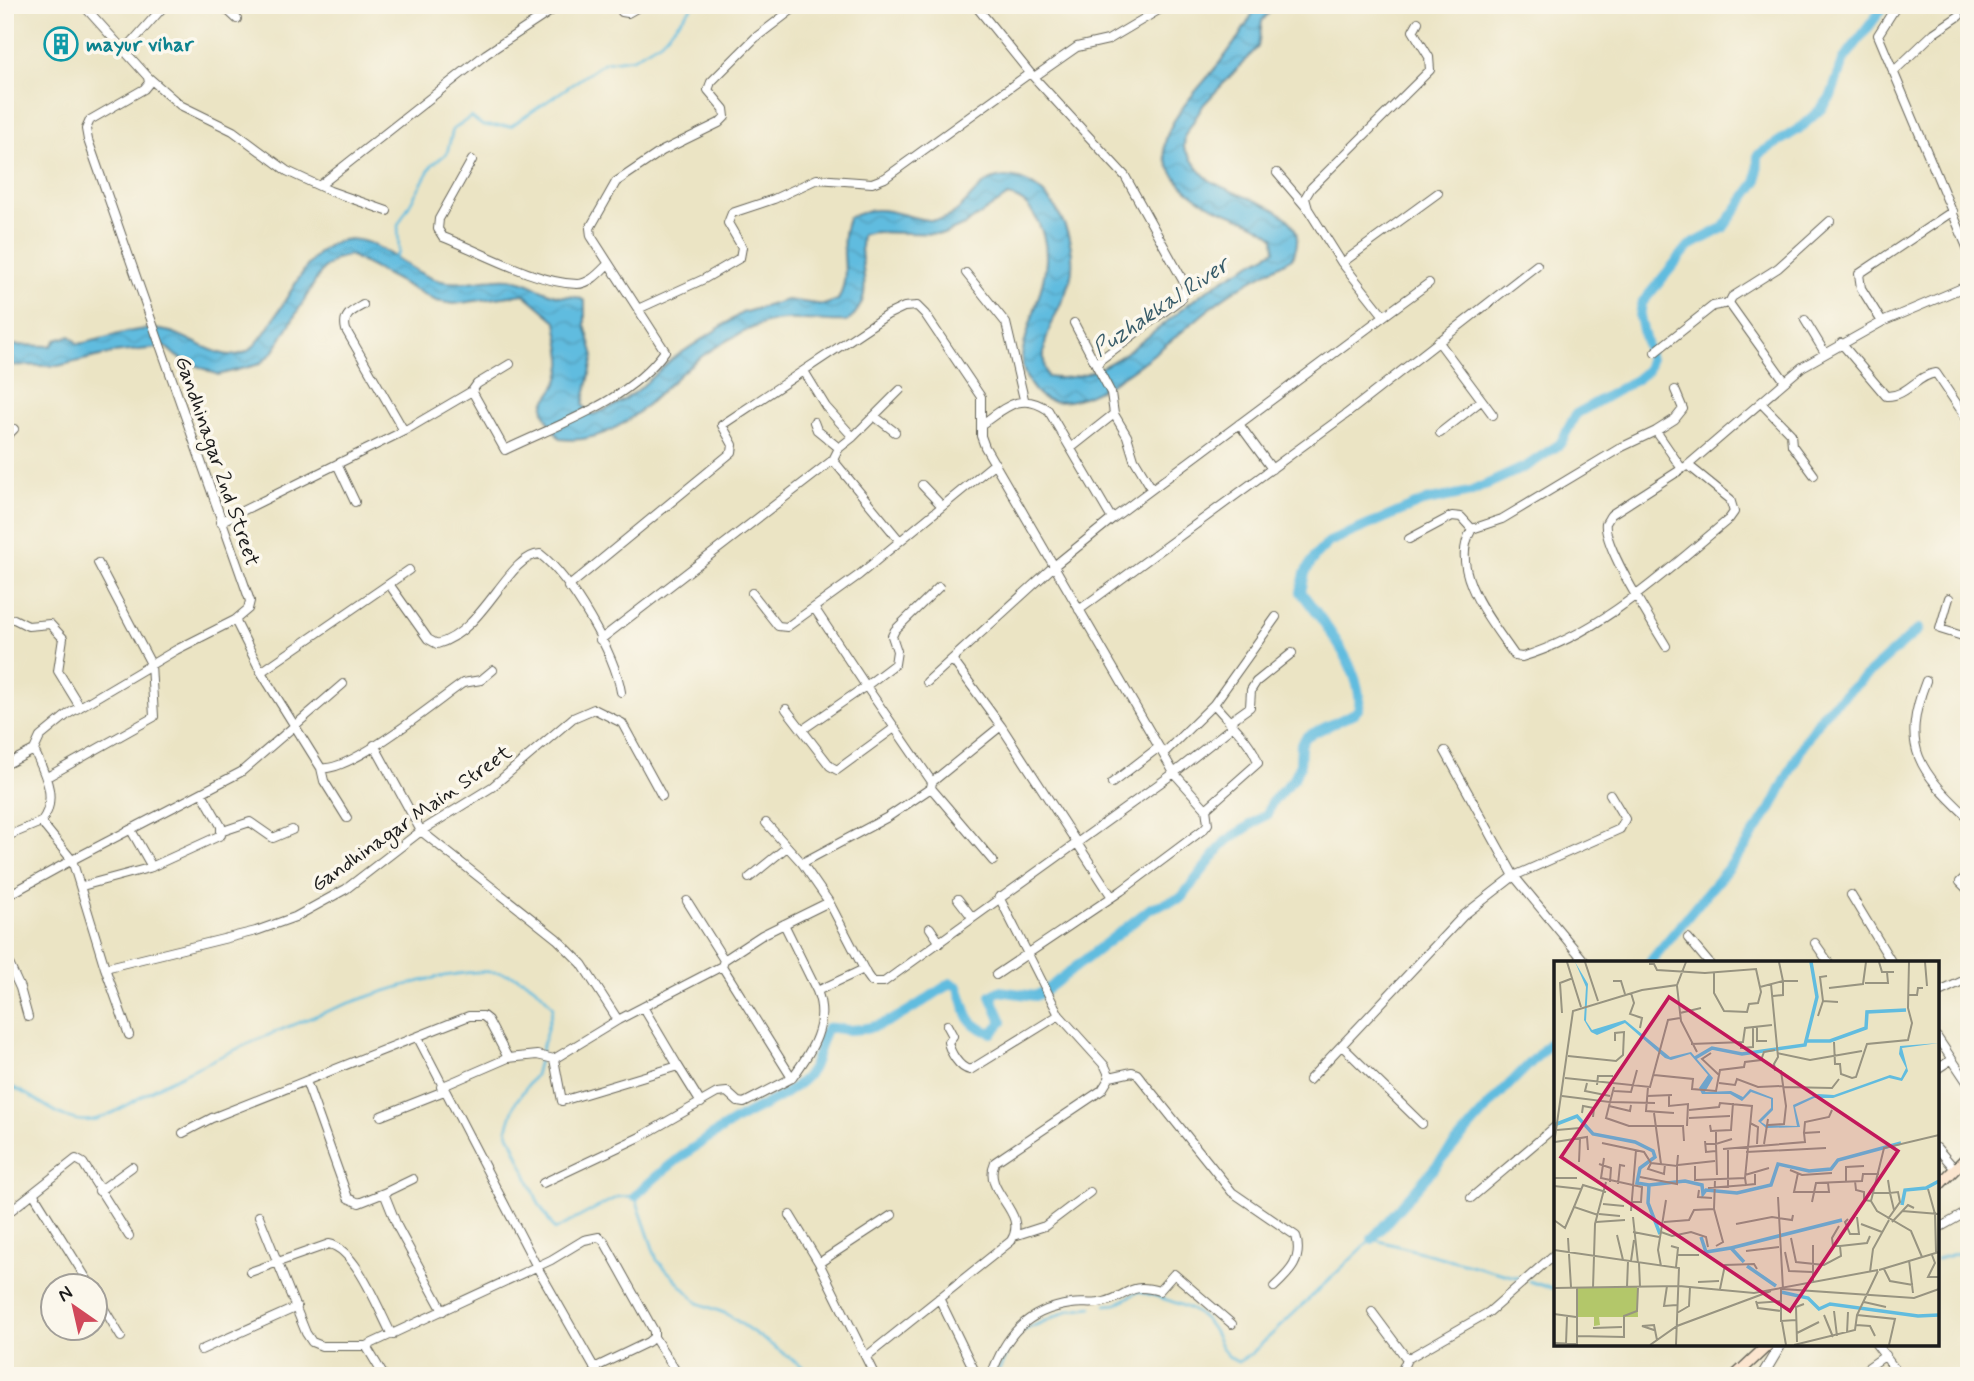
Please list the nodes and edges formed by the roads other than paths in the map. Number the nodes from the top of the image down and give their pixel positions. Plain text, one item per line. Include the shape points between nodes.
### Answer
1 (83, 5) edge
2 (165, 5) edge
3 (222, 5) edge
4 (560, 5) edge
5 (618, 5) edge
6 (642, 5) edge
7 (798, 5) edge
8 (915, 5) edge
9 (922, 5) edge
10 (975, 5) edge
11 (1167, 5) edge
12 (1897, 5) edge
13 (1959, 16) dead end
14 (237, 19) dead end
15 (1418, 22) dead end
16 (125, 50) junction
17 (1893, 72) junction
18 (1032, 75) junction
19 (148, 77) junction
20 (472, 160) dead end
21 (1277, 173) dead end
22 (319, 187) junction
23 (1438, 193) dead end
24 (1308, 209) junction
25 (387, 211) dead end
26 (1953, 211) junction
27 (1830, 221) dead end
28 (1969, 252) edge
29 (1342, 262) junction
30 (608, 264) junction
31 (1537, 265) dead end
32 (966, 272) dead end
33 (1429, 283) dead end
34 (1969, 285) edge
35 (1729, 303) junction
36 (363, 305) dead end
37 (638, 309) junction
38 (1384, 316) junction
39 (1805, 320) dead end
40 (1882, 321) junction
41 (1074, 323) dead end
42 (1438, 341) junction
43 (1841, 343) junction
44 (1655, 352) dead end
45 (1825, 353) junction
46 (510, 364) dead end
47 (1097, 366) junction
48 (804, 371) junction
49 (1784, 380) junction
50 (901, 390) dead end
51 (1675, 390) dead end
52 (472, 391) junction
53 (1024, 399) junction
54 (1482, 400) junction
55 (1762, 404) junction
56 (1114, 414) junction
57 (1493, 415) dead end
58 (874, 416) junction
59 (814, 422) dead end
60 (1969, 422) edge
61 (982, 424) junction
62 (1239, 424) junction
63 (14, 429) dead end
64 (404, 430) junction
65 (1656, 430) junction
66 (895, 432) dead end
67 (1440, 433) dead end
68 (853, 437) junction
69 (5, 438) edge
70 (839, 448) junction
71 (1070, 448) junction
72 (833, 460) junction
73 (995, 463) junction
74 (337, 464) junction
75 (1685, 467) junction
76 (1272, 469) junction
77 (5, 474) edge
78 (1814, 475) dead end
79 (922, 485) dead end
80 (5, 489) edge
81 (1152, 489) junction
82 (355, 502) dead end
83 (942, 505) junction
84 (1112, 519) junction
85 (220, 522) junction
86 (1472, 529) junction
87 (1409, 539) dead end
88 (900, 541) junction
89 (98, 563) dead end
90 (1054, 566) junction
91 (409, 570) dead end
92 (389, 584) junction
93 (568, 587) junction
94 (939, 587) dead end
95 (752, 593) dead end
96 (1636, 594) junction
97 (1949, 598) dead end
98 (815, 608) junction
99 (1079, 610) junction
100 (1276, 617) dead end
101 (13, 619) dead end
102 (235, 620) junction
103 (1969, 638) edge
104 (600, 640) junction
105 (1666, 646) dead end
106 (1292, 653) dead end
107 (952, 659) junction
108 (151, 664) junction
109 (492, 670) dead end
110 (261, 673) junction
111 (1926, 681) dead end
112 (927, 682) dead end
113 (343, 684) dead end
114 (866, 686) junction
115 (621, 692) dead end
116 (1214, 704) junction
117 (80, 707) junction
118 (786, 709) dead end
119 (1231, 724) junction
120 (1001, 726) junction
121 (293, 727) junction
122 (893, 729) junction
123 (802, 730) junction
124 (374, 745) junction
125 (34, 750) junction
126 (1161, 750) junction
127 (1445, 751) dead end
128 (5, 765) edge
129 (321, 768) junction
130 (1174, 773) junction
131 (47, 777) junction
132 (1112, 783) dead end
133 (932, 785) junction
134 (202, 793) junction
135 (1610, 794) dead end
136 (662, 796) dead end
137 (1206, 809) junction
138 (347, 818) dead end
139 (1969, 818) edge
140 (41, 822) junction
141 (765, 823) dead end
142 (131, 830) junction
143 (292, 830) dead end
144 (223, 831) junction
145 (421, 831) junction
146 (5, 837) edge
147 (1075, 845) junction
148 (787, 847) junction
149 (72, 860) junction
150 (993, 861) dead end
151 (802, 863) junction
152 (152, 867) junction
153 (1969, 874) edge
154 (1514, 876) junction
155 (749, 878) dead end
156 (82, 886) junction
157 (1969, 891) edge
158 (1851, 895) dead end
159 (5, 897) edge
160 (999, 897) junction
161 (1112, 897) junction
162 (958, 899) dead end
163 (687, 901) dead end
164 (829, 902) junction
165 (972, 917) junction
166 (784, 923) junction
167 (930, 928) dead end
168 (1688, 938) dead end
169 (940, 943) junction
170 (1815, 943) dead end
171 (1027, 954) junction
172 (5, 955) edge
173 (1584, 961) edge
174 (1707, 961) edge
175 (1828, 961) edge
176 (1891, 961) edge
177 (723, 963) junction
178 (105, 968) junction
179 (864, 969) junction
180 (996, 975) dead end
181 (1969, 978) edge
182 (817, 991) junction
183 (1939, 992) edge
184 (643, 1007) junction
185 (1059, 1015) junction
186 (27, 1017) dead end
187 (618, 1020) junction
188 (947, 1025) dead end
189 (129, 1034) dead end
190 (418, 1038) junction
191 (1939, 1040) edge
192 (1342, 1046) junction
193 (508, 1058) junction
194 (552, 1059) junction
195 (1951, 1059) junction
196 (678, 1066) junction
197 (1939, 1068) edge
198 (1110, 1077) junction
199 (792, 1078) junction
200 (1309, 1080) dead end
201 (306, 1081) junction
202 (1969, 1085) edge
203 (442, 1089) junction
204 (701, 1103) junction
205 (381, 1116) dead end
206 (1422, 1124) dead end
207 (1554, 1128) edge
208 (183, 1133) dead end
209 (1939, 1149) edge
210 (1969, 1155) edge
211 (132, 1167) dead end
212 (1955, 1169) junction
213 (413, 1179) dead end
214 (543, 1183) dead end
215 (1939, 1185) edge
216 (99, 1191) junction
217 (1090, 1192) dead end
218 (33, 1193) junction
219 (383, 1193) junction
220 (1471, 1198) dead end
221 (1969, 1211) edge
222 (5, 1215) edge
223 (790, 1215) dead end
224 (892, 1215) dead end
225 (259, 1216) dead end
226 (1939, 1228) edge
227 (129, 1236) dead end
228 (1014, 1236) junction
229 (1554, 1255) edge
230 (279, 1262) junction
231 (819, 1263) junction
232 (537, 1267) junction
233 (82, 1272) edge
234 (250, 1272) dead end
235 (1274, 1287) dead end
236 (939, 1298) junction
237 (297, 1307) junction
238 (443, 1311) junction
239 (1372, 1312) dead end
240 (108, 1315) edge
241 (1232, 1324) dead end
242 (392, 1335) junction
243 (121, 1337) dead end
244 (654, 1337) junction
245 (366, 1346) junction
246 (1767, 1346) edge
247 (1780, 1346) edge
248 (1878, 1346) edge
249 (201, 1350) dead end
250 (1886, 1354) junction
251 (867, 1356) junction
252 (1407, 1359) junction
253 (596, 1372) edge
254 (384, 1376) edge
255 (679, 1376) edge
256 (875, 1376) edge
257 (978, 1376) edge
258 (991, 1376) edge
259 (1406, 1376) edge
260 (1735, 1376) edge
261 (1762, 1376) edge
262 (1856, 1376) edge
263 (1900, 1376) edge

1 - 16 street
2 - 16 street
3 - 14 street
4 - 22 street via 496,47
5 - 6 street via 622,12
7 - 30 street via 755,37 711,82 708,90 724,109 719,123 662,151 610,188 590,228
8 - 9 street
10 - 18 street
11 - 18 street via 1108,40 1077,47
12 - 17 street via 1878,35
13 - 17 street
15 - 24 street via 1413,31 1429,57 1430,70 1311,188 1305,198
16 - 19 street
17 - 26 street
18 - 37 street via 885,178 872,183 809,181 732,213 728,223 742,247 740,258
18 - 47 street via 1125,176 1186,286 1182,298
19 - 22 street via 180,105 233,131 287,171
19 - 85 street, Gandhinagar 2nd Street via 144,89 98,114 86,129
20 - 30 street via 439,219 443,237 532,273 579,284
21 - 24 street
22 - 25 street
23 - 29 street
24 - 29 street
26 - 28 street
26 - 40 street via 1859,274 1861,288
27 - 35 street via 1778,268
29 - 38 street
30 - 37 street
31 - 42 street
32 - 53 street via 1006,323
33 - 38 street
34 - 40 street
35 - 44 street via 1713,306
35 - 49 street
36 - 64 street via 347,313 346,330
37 - 52 street via 665,351 651,370 608,400 544,433 505,450
38 - 62 street
39 - 45 street
40 - 43 street
41 - 47 street
42 - 54 street
42 - 76 street
43 - 45 street
43 - 60 street via 1886,396 1936,373
45 - 49 street
46 - 52 street
47 - 56 street via 1111,393
48 - 61 street via 887,315 917,306 981,397
48 - 68 street via 826,407
48 - 93 street via 722,425 732,452
49 - 55 street
50 - 58 street
51 - 65 street via 1683,409
52 - 64 street
53 - 61 street
53 - 71 street via 1048,410
54 - 57 street
54 - 67 street
55 - 75 street
55 - 78 street via 1791,434 1792,445
56 - 71 street
56 - 81 street
58 - 66 street
58 - 68 street
59 - 70 street
61 - 73 street via 981,436
62 - 76 street
62 - 81 street
63 - 69 street
64 - 74 street
65 - 75 street
65 - 86 street via 1502,519
68 - 70 street
70 - 72 street
71 - 84 street
72 - 88 street
72 - 104 street
73 - 83 street
73 - 90 street
74 - 82 street
74 - 85 street
75 - 96 street via 1612,514 1606,523 1620,566
75 - 96 street via 1730,499 1734,512
76 - 99 street
77 - 80 street
79 - 83 street
81 - 84 street
83 - 88 street
84 - 90 street
85 - 102 street, Gandhinagar 2nd Street via 250,601
86 - 87 street via 1461,517 1452,516
86 - 96 street via 1464,541 1463,557 1470,583 1515,656 1538,652 1598,622
88 - 98 street
89 - 108 street
90 - 99 street
90 - 107 street
91 - 92 street
92 - 93 street via 428,639 437,643 476,621 512,572 534,554 547,560
92 - 110 street
93 - 104 street
94 - 114 street via 895,630 895,664
95 - 98 street via 782,628
96 - 105 street
97 - 103 street via 1940,629
98 - 114 street
99 - 126 street
100 - 116 street
101 - 117 street via 28,626 50,624 57,630 64,642 58,658 59,676
102 - 108 street
102 - 110 street
104 - 115 street via 619,677
106 - 119 street via 1256,682 1250,707
107 - 112 street
107 - 120 street
108 - 117 street
108 - 131 street via 154,717
109 - 124 street via 481,680 464,683
110 - 121 street
111 - 139 street via 1912,729 1913,746 1933,778
113 - 121 street
114 - 122 street
114 - 123 street
116 - 119 street
116 - 126 street
117 - 125 street via 46,730
118 - 123 street
119 - 130 street
119 - 137 street via 1258,763
120 - 133 street
120 - 147 street
121 - 129 street
121 - 134 street via 242,772
122 - 123 street via 836,770
122 - 133 street
124 - 129 street via 333,768
124 - 145 street
125 - 128 street
125 - 131 street
126 - 130 street
126 - 132 street
127 - 154 street
129 - 138 street
130 - 137 street
130 - 147 street
131 - 140 street via 51,803
133 - 150 street
133 - 151 street via 888,817
134 - 142 street
134 - 144 street
135 - 154 street via 1625,819 1620,829
136 - 145 street, Gandhinagar Main Street via 622,723 594,709 573,718 492,787
137 - 161 street via 1204,829
140 - 146 street
140 - 149 street
141 - 148 street
142 - 149 street
142 - 152 street
143 - 144 street via 273,838 250,822
144 - 152 street
145 - 178 street, Gandhinagar Main Street via 346,889 295,917
145 - 187 street via 557,939 582,964
147 - 160 street
147 - 161 street
148 - 151 street
148 - 155 street
149 - 156 street
149 - 159 street
151 - 164 street
152 - 156 street
153 - 157 street via 1960,882
154 - 173 street
154 - 192 street via 1465,915
156 - 178 street
158 - 176 street
160 - 165 street
160 - 171 street
161 - 171 street
162 - 165 street
163 - 177 street
164 - 166 street
164 - 179 street
165 - 169 street
166 - 177 street
166 - 182 street
167 - 169 street
168 - 174 street
169 - 179 street via 884,982 872,982
170 - 175 street
171 - 180 street
171 - 185 street
172 - 186 street
177 - 184 street
177 - 199 street
178 - 189 street
179 - 182 street
181 - 183 street
182 - 199 street via 824,1007 822,1022
184 - 187 street
184 - 196 street
185 - 188 street via 970,1070 963,1068 950,1049 948,1042 953,1036
185 - 198 street
187 - 194 street
190 - 193 street via 469,1016 483,1016
190 - 201 street
190 - 203 street
191 - 195 street
192 - 200 street
192 - 206 street
193 - 194 street via 537,1055
193 - 203 street
194 - 196 street via 562,1101
195 - 197 street
195 - 202 street
196 - 204 street
198 - 228 street via 1102,1090 995,1162 990,1172 993,1184 1015,1218
198 - 235 street via 1137,1074 1232,1192 1296,1236 1300,1248 1297,1261
199 - 204 street via 744,1103 723,1091
201 - 208 street
201 - 219 street via 348,1198 359,1203
203 - 205 street
203 - 232 street
204 - 214 street
207 - 220 street
209 - 212 street
210 - 212 main road
211 - 216 street
212 - 215 main road
213 - 219 street
216 - 218 street via 76,1159
216 - 227 street
217 - 228 street via 1045,1226
218 - 222 street
218 - 233 street
219 - 238 street
221 - 226 street
223 - 231 street
224 - 231 street
225 - 230 street
228 - 236 street
229 - 252 street via 1477,1320
230 - 234 street
230 - 237 street
230 - 242 street via 329,1244 342,1248
231 - 251 street
232 - 238 street
232 - 244 street via 598,1237
232 - 253 street
236 - 251 street
236 - 257 street
237 - 245 street via 312,1342
237 - 249 street
238 - 242 street
239 - 252 street
240 - 243 street
241 - 258 street via 1174,1274 1159,1291 1136,1287 1108,1301 1066,1304 1028,1321 1007,1338
242 - 245 street
244 - 253 street
244 - 255 street
245 - 254 street
246 - 260 main road
247 - 261 street
248 - 250 street
250 - 262 street
250 - 263 street
251 - 256 street
252 - 259 street

